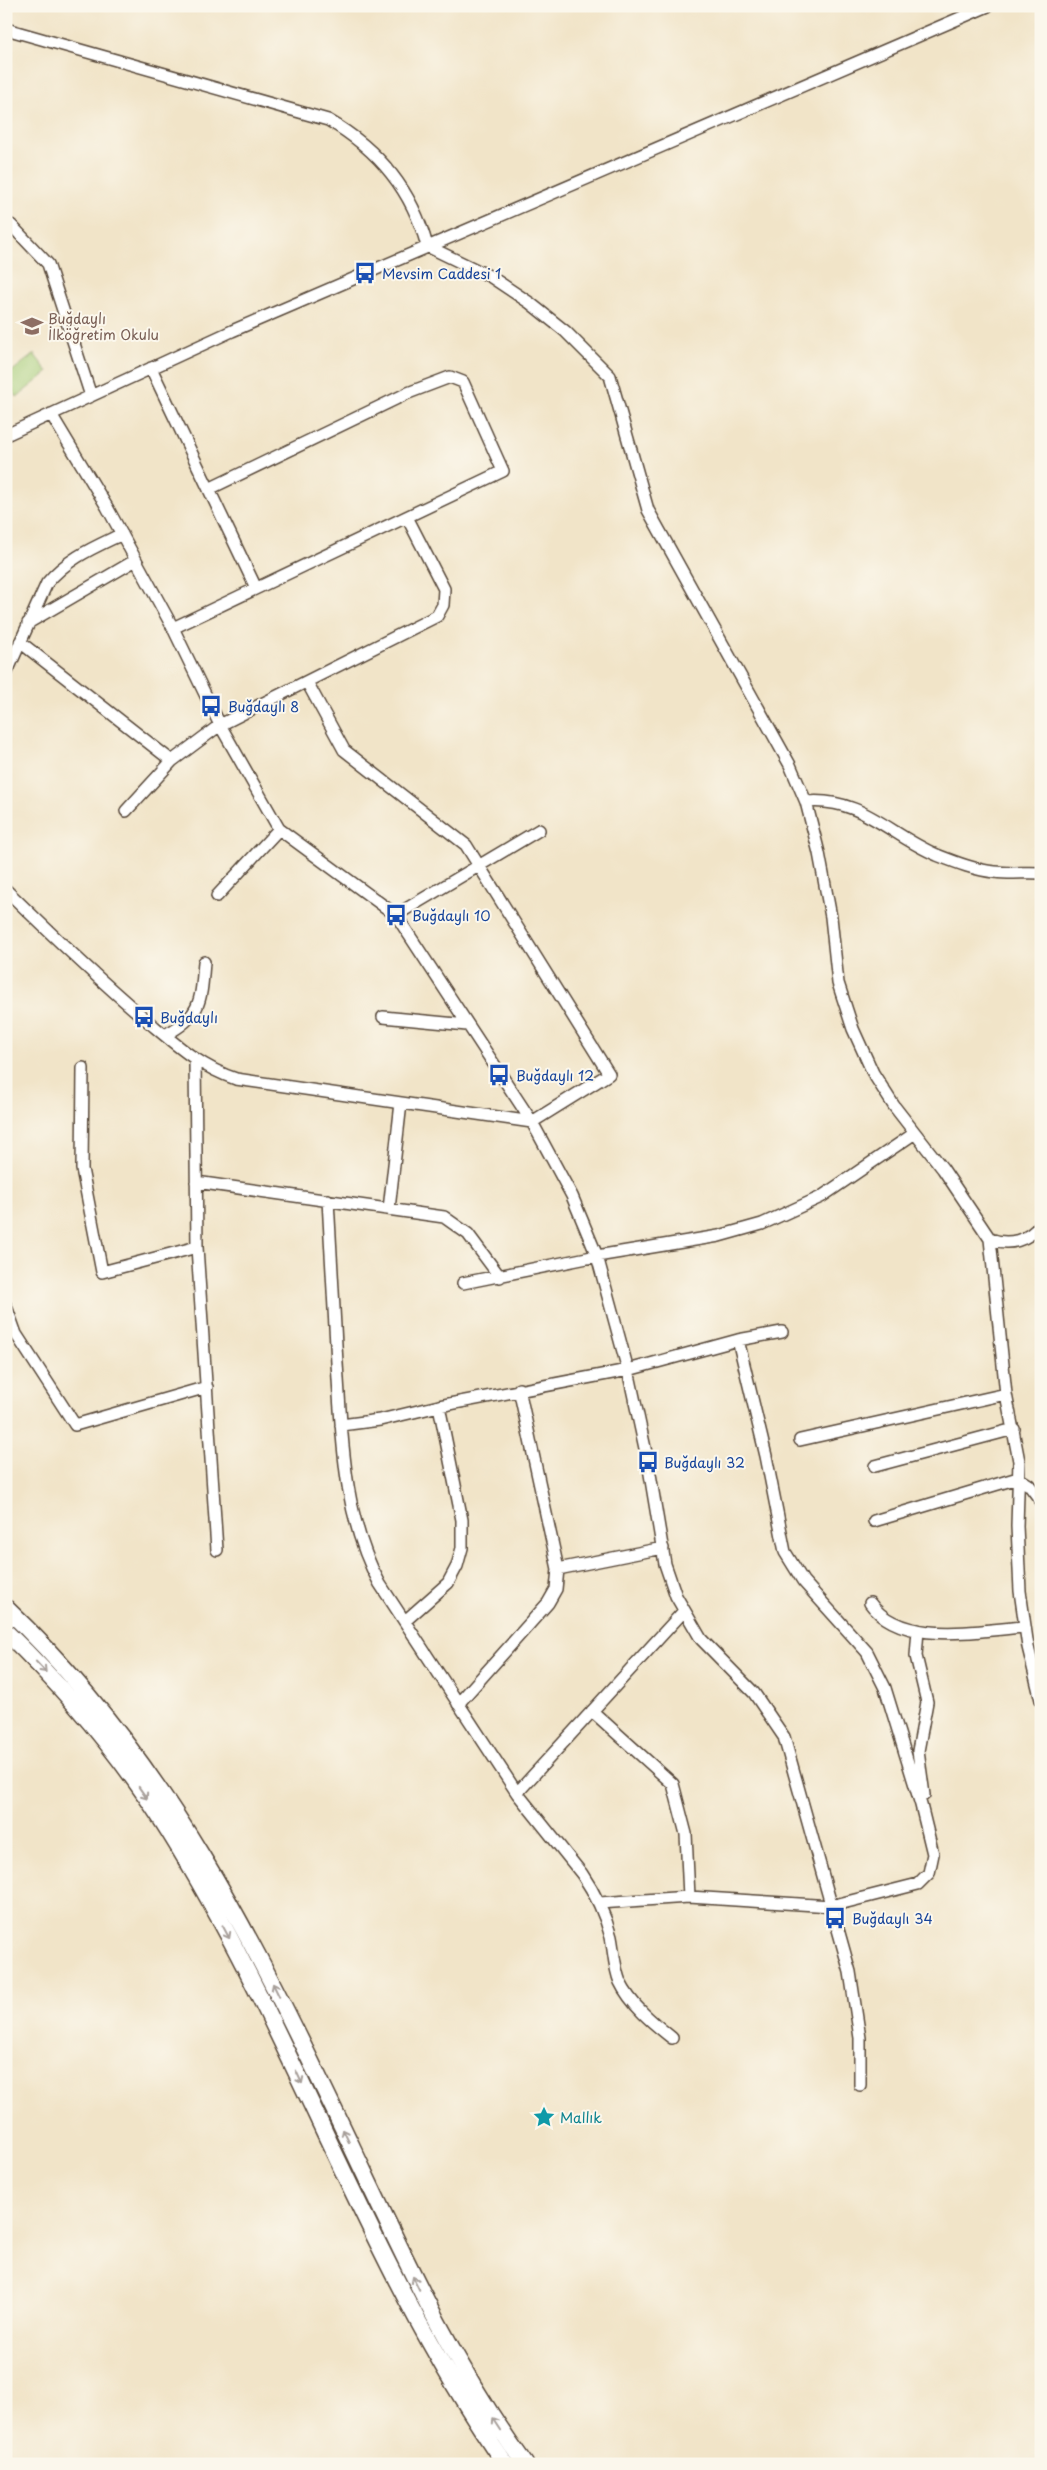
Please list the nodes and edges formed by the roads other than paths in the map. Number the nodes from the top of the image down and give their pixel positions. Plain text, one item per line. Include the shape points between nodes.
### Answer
1 (988, 6) edge
2 (6, 29) edge
3 (6, 229) edge
4 (427, 246) junction
5 (151, 368) junction
6 (90, 396) junction
7 (52, 414) junction
8 (6, 434) edge
9 (209, 489) junction
10 (407, 517) junction
11 (122, 534) junction
12 (136, 560) junction
13 (256, 588) junction
14 (28, 623) junction
15 (173, 628) junction
16 (20, 642) junction
17 (6, 674) edge
18 (307, 682) junction
19 (220, 725) junction
20 (172, 761) junction
21 (806, 802) junction
22 (126, 811) dead end
23 (279, 829) junction
24 (539, 830) dead end
25 (479, 866) junction
26 (1041, 873) edge
27 (6, 890) edge
28 (217, 896) dead end
29 (396, 916) junction
30 (204, 962) dead end
31 (383, 1017) dead end
32 (467, 1025) junction
33 (165, 1035) junction
34 (195, 1060) junction
35 (83, 1068) dead end
36 (401, 1104) junction
37 (532, 1122) junction
38 (915, 1133) junction
39 (196, 1182) junction
40 (328, 1200) junction
41 (389, 1209) junction
42 (1041, 1224) edge
43 (990, 1239) junction
44 (198, 1247) junction
45 (597, 1256) junction
46 (500, 1276) junction
47 (463, 1283) dead end
48 (6, 1306) edge
49 (782, 1332) dead end
50 (738, 1340) junction
51 (628, 1370) junction
52 (207, 1387) junction
53 (519, 1389) junction
54 (1006, 1394) junction
55 (439, 1406) junction
56 (341, 1425) junction
57 (1014, 1429) junction
58 (800, 1440) dead end
59 (875, 1466) dead end
60 (1018, 1478) junction
61 (1041, 1501) edge
62 (874, 1521) dead end
63 (662, 1548) junction
64 (217, 1550) dead end
65 (558, 1569) junction
66 (870, 1603) dead end
67 (6, 1608) edge
68 (683, 1612) junction
69 (406, 1621) junction
70 (1024, 1627) junction
71 (918, 1630) junction
72 (6, 1632) edge
73 (1041, 1700) edge
74 (458, 1704) junction
75 (592, 1711) junction
76 (517, 1793) junction
77 (921, 1805) junction
78 (689, 1897) junction
79 (599, 1903) junction
80 (831, 1906) junction
81 (672, 2038) dead end
82 (860, 2085) dead end
83 (505, 2464) edge
84 (525, 2464) edge

1 - 4 street
2 - 4 street via 328,120 364,145 396,177 418,217
3 - 6 street via 10,225 48,264
4 - 5 street
4 - 21 street via 470,265 530,303 570,336 610,376 648,510 790,765
5 - 6 street
5 - 9 street
6 - 7 street
7 - 8 street
7 - 11 street
9 - 10 street via 408,393 450,377 463,382 503,471
9 - 13 street
10 - 13 street
10 - 18 street via 444,589 441,611 432,620
11 - 12 street
11 - 14 street via 83,552 63,566 48,583
12 - 14 street
12 - 15 street
13 - 15 street
14 - 16 street
15 - 19 street
16 - 17 street
16 - 20 street
18 - 19 street
18 - 25 street via 344,750 466,845
19 - 20 street
19 - 23 street
20 - 22 street
21 - 26 street via 831,802 857,808 923,848 975,868
21 - 38 street via 826,884 838,983 845,1006 874,1073
23 - 28 street
23 - 29 street
24 - 25 street
25 - 29 street
25 - 37 street via 609,1074
27 - 33 street via 115,993
29 - 32 street
30 - 33 street via 198,1007 185,1023
31 - 32 street
32 - 37 street
33 - 34 street
34 - 36 street via 236,1079
34 - 39 street
35 - 44 street via 82,1169 102,1272
36 - 37 street
36 - 41 street
37 - 45 street via 572,1196
38 - 43 street via 957,1188
38 - 45 street via 820,1197 782,1216 719,1236
39 - 40 street
39 - 44 street
40 - 41 street
40 - 56 street
41 - 46 street via 444,1216 453,1221 468,1234
42 - 43 street via 1019,1241
43 - 54 street
44 - 52 street
45 - 46 street
45 - 51 street
46 - 47 street
48 - 52 street via 16,1334 75,1425
49 - 50 street
50 - 51 street
50 - 77 street via 785,1552 803,1581 858,1640 875,1666 885,1688
51 - 53 street
51 - 63 street
52 - 64 street
53 - 55 street
53 - 65 street
54 - 57 street
54 - 58 street
55 - 56 street via 380,1420
55 - 69 street via 462,1520 462,1548 448,1583
56 - 69 street via 352,1512 360,1542 380,1584
57 - 59 street
57 - 60 street
60 - 61 street via 1029,1485
60 - 62 street
60 - 70 street via 1018,1558
63 - 65 street
63 - 68 street
65 - 74 street via 556,1589 548,1603
66 - 71 street via 886,1620
84 -> 67 highway via 483,2402 432,2314 258,1954 202,1854 120,1733 74,1677
68 - 75 street
68 - 80 street via 710,1650 759,1699 784,1737
69 - 74 street
70 - 71 street via 931,1633
70 - 73 street
71 - 77 street via 916,1656 927,1702 918,1751 925,1798
72 -> 83 highway via 62,1690 102,1738 146,1796 186,1860 260,1996 415,2319 451,2382
74 - 76 street
75 - 76 street
75 - 78 street via 673,1784 686,1834
76 - 79 street via 582,1874
77 - 80 street via 933,1854 926,1878 918,1884
78 - 79 street
78 - 80 street
79 - 81 street via 621,1984 640,2009
80 - 82 street via 854,1991 860,2038

